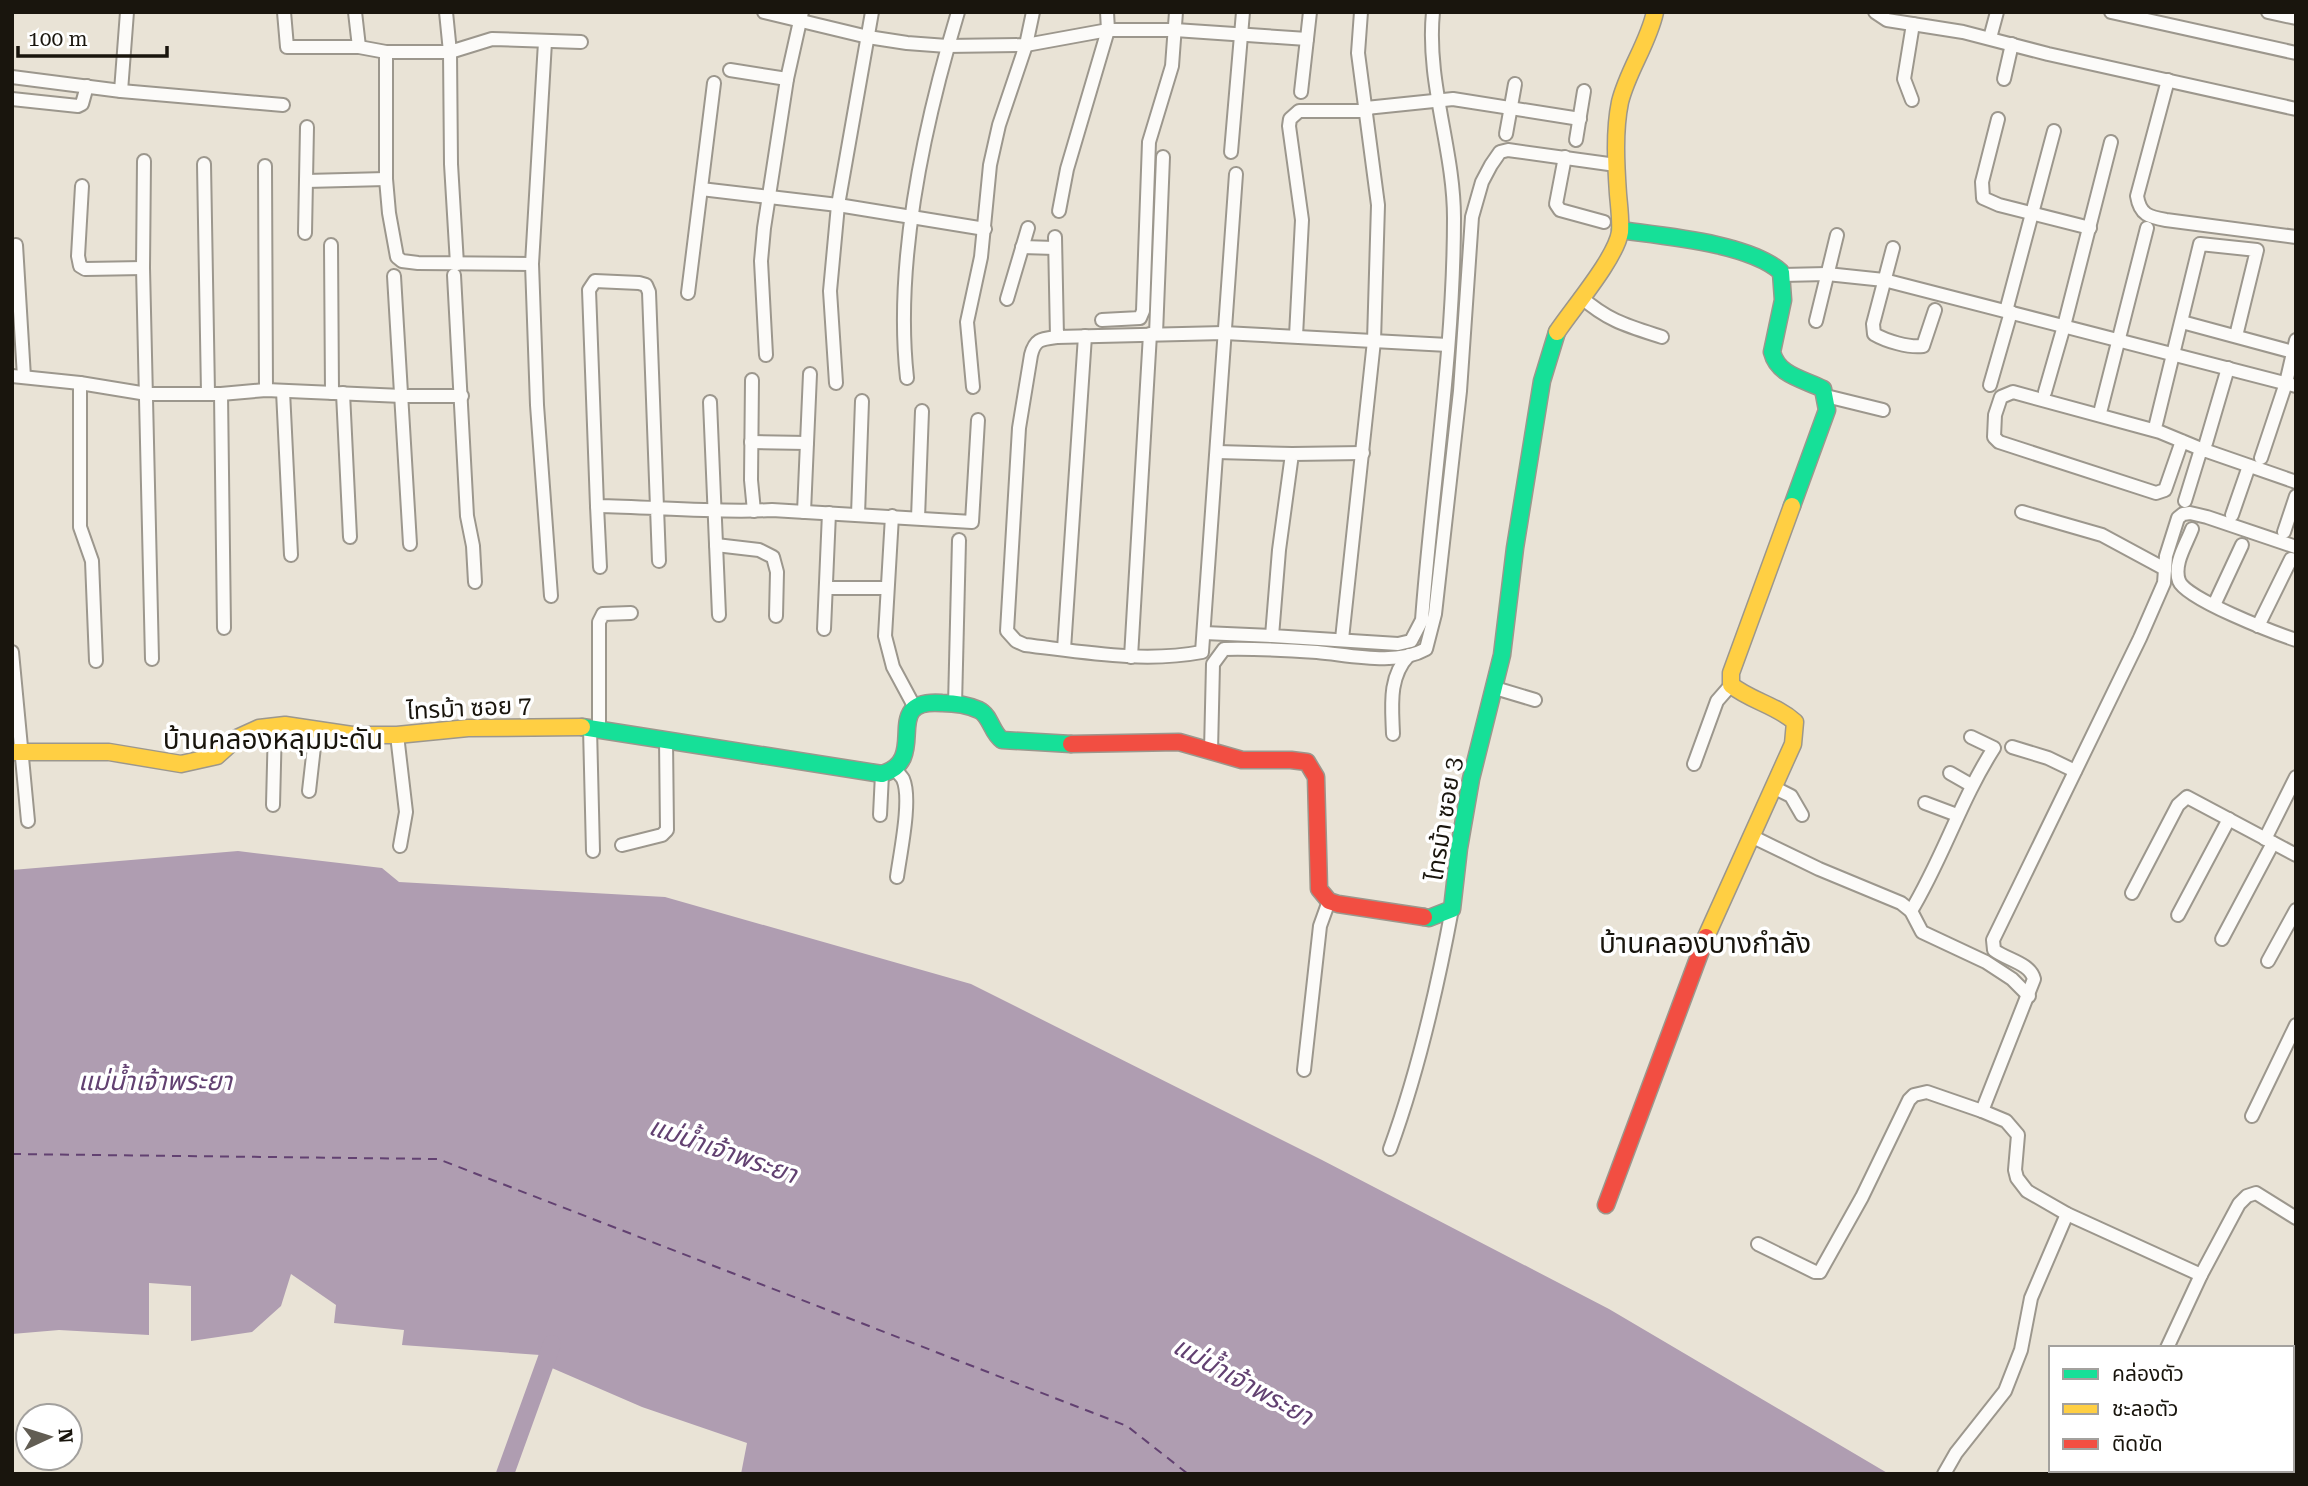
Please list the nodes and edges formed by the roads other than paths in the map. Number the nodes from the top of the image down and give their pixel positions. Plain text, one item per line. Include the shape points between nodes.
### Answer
1 (127, 12) edge
2 (284, 12) edge
3 (355, 12) edge
4 (446, 12) edge
5 (764, 12) edge
6 (873, 12) edge
7 (958, 12) edge
8 (1033, 12) edge
9 (1108, 12) edge
10 (1176, 12) edge
11 (1243, 12) edge
12 (1310, 12) edge
13 (1361, 12) edge
14 (1433, 12) edge
15 (1655, 12) edge
16 (1875, 12) edge
17 (1997, 12) edge
18 (2110, 12) edge
19 (2268, 12) edge
20 (800, 17) edge
21 (2296, 18) edge
22 (1913, 24) junction
23 (1108, 30) junction
24 (1175, 30) junction
25 (1241, 33) junction
26 (868, 37) junction
27 (1307, 38) junction
28 (1988, 38) junction
29 (545, 42) junction
30 (581, 42) dead end
31 (2012, 44) junction
32 (947, 46) junction
33 (1026, 46) junction
34 (359, 47) junction
35 (386, 52) junction
36 (450, 52) junction
37 (2296, 53) edge
38 (730, 71) dead end
39 (12, 78) edge
40 (787, 79) junction
41 (2004, 79) dead end
42 (2168, 80) junction
43 (714, 83) dead end
44 (1515, 83) dead end
45 (87, 86) junction
46 (121, 91) junction
47 (1584, 91) dead end
48 (1301, 92) dead end
49 (12, 99) edge
50 (1438, 100) junction
51 (1912, 100) dead end
52 (283, 105) dead end
53 (1511, 107) junction
54 (1367, 109) junction
55 (2296, 109) edge
56 (1580, 119) junction
57 (1998, 119) dead end
58 (307, 127) dead end
59 (2054, 131) dead end
60 (1506, 134) dead end
61 (1576, 140) dead end
62 (2111, 142) dead end
63 (1231, 152) dead end
64 (1163, 156) dead end
65 (1564, 157) junction
66 (144, 160) dead end
67 (204, 164) dead end
68 (1616, 165) junction
69 (265, 166) dead end
70 (1236, 174) dead end
71 (386, 179) junction
72 (306, 181) junction
73 (82, 186) dead end
74 (701, 189) junction
75 (769, 196) junction
76 (838, 205) junction
77 (1059, 211) dead end
78 (2034, 214) junction
79 (912, 218) junction
80 (1604, 222) dead end
81 (1028, 228) dead end
82 (2090, 228) junction
83 (2147, 228) dead end
84 (985, 229) junction
85 (1620, 230) junction
86 (305, 233) dead end
87 (1837, 235) dead end
88 (2296, 237) edge
89 (16, 245) dead end
90 (331, 245) dead end
91 (1022, 247) junction
92 (1893, 248) dead end
93 (532, 264) junction
94 (143, 268) junction
95 (456, 269) junction
96 (394, 276) dead end
97 (1831, 277) junction
98 (1783, 279) junction
99 (1884, 280) junction
100 (688, 293) dead end
101 (1581, 297) junction
102 (1007, 299) dead end
103 (1935, 310) dead end
104 (2009, 312) junction
105 (1102, 320) dead end
106 (1816, 321) dead end
107 (2182, 322) junction
108 (2064, 326) junction
109 (1224, 333) junction
110 (1153, 334) junction
111 (1085, 336) junction
112 (1296, 336) junction
113 (2236, 336) junction
114 (1057, 337) junction
115 (1662, 337) dead end
116 (2119, 340) junction
117 (1374, 341) junction
118 (1448, 345) junction
119 (2294, 346) edge
120 (2175, 354) junction
121 (766, 355) dead end
122 (2228, 368) junction
123 (810, 374) dead end
124 (18, 377) edge
125 (907, 378) dead end
126 (752, 380) dead end
127 (80, 383) junction
128 (836, 383) dead end
129 (2291, 384) edge
130 (1990, 385) dead end
131 (973, 387) dead end
132 (265, 390) junction
133 (283, 391) junction
134 (2045, 392) dead end
135 (214, 393) junction
136 (338, 393) junction
137 (146, 394) junction
138 (402, 396) junction
139 (462, 396) junction
140 (1826, 396) junction
141 (862, 401) dead end
142 (710, 402) dead end
143 (2101, 409) dead end
144 (1883, 410) dead end
145 (922, 411) dead end
146 (978, 420) dead end
147 (2156, 424) dead end
148 (2182, 441) junction
149 (751, 442) junction
150 (807, 443) junction
151 (2203, 446) junction
152 (1217, 452) junction
153 (1363, 453) junction
154 (1292, 454) junction
155 (2261, 458) dead end
156 (2249, 466) junction
157 (2296, 482) edge
158 (2296, 496) edge
159 (2185, 501) dead end
160 (597, 506) junction
161 (656, 507) junction
162 (714, 509) junction
163 (754, 511) junction
164 (804, 512) junction
165 (2022, 512) dead end
166 (829, 513) junction
167 (858, 515) junction
168 (2232, 515) dead end
169 (892, 516) junction
170 (918, 518) junction
171 (2192, 529) dead end
172 (2284, 532) dead end
173 (350, 537) dead end
174 (960, 541) dead end
175 (410, 544) dead end
176 (716, 545) junction
177 (2242, 545) dead end
178 (2293, 553) edge
179 (291, 555) dead end
180 (659, 561) dead end
181 (600, 567) dead end
182 (2165, 569) junction
183 (475, 582) dead end
184 (826, 588) junction
185 (886, 588) junction
186 (551, 596) dead end
187 (2214, 606) junction
188 (631, 613) dead end
189 (719, 615) dead end
190 (776, 616) dead end
191 (2258, 626) junction
192 (224, 628) dead end
193 (824, 629) dead end
194 (1204, 633) junction
195 (1272, 636) junction
196 (1342, 639) junction
197 (2296, 640) edge
198 (1064, 649) junction
199 (12, 652) edge
200 (1409, 655) junction
201 (1131, 657) junction
202 (152, 659) dead end
203 (96, 661) dead end
204 (1731, 685) junction
205 (1494, 688) junction
206 (1535, 700) dead end
207 (956, 705) junction
208 (914, 706) junction
209 (275, 725) junction
210 (316, 729) junction
211 (595, 729) junction
212 (397, 734) junction
213 (1393, 734) dead end
214 (1971, 737) dead end
215 (666, 740) junction
216 (2012, 747) dead end
217 (1211, 751) junction
218 (17, 752) edge
219 (1694, 764) dead end
220 (2075, 771) junction
221 (889, 772) junction
222 (1951, 773) dead end
223 (2296, 777) edge
224 (1971, 785) junction
225 (1773, 787) junction
226 (309, 792) dead end
227 (1924, 803) dead end
228 (273, 805) dead end
229 (1802, 814) dead end
230 (880, 815) dead end
231 (1957, 815) junction
232 (2229, 819) junction
233 (28, 821) dead end
234 (1751, 836) junction
235 (2269, 841) junction
236 (622, 845) dead end
237 (400, 846) dead end
238 (593, 851) dead end
239 (2296, 855) edge
240 (897, 877) dead end
241 (2132, 893) dead end
242 (1329, 901) junction
243 (1452, 909) junction
244 (2296, 910) edge
245 (1911, 911) junction
246 (2178, 915) dead end
247 (2222, 939) dead end
248 (2268, 961) dead end
249 (2029, 996) junction
250 (2296, 1025) edge
251 (1304, 1070) dead end
252 (1982, 1111) junction
253 (2252, 1116) dead end
254 (1390, 1149) dead end
255 (1606, 1205) dead end
256 (2067, 1214) junction
257 (2296, 1218) edge
258 (1758, 1244) dead end
259 (2201, 1275) junction
260 (2168, 1346) edge
261 (1944, 1474) edge

1 - 46 street
2 - 34 street via 287,47
3 - 34 street
4 - 36 street
5 - 20 street
6 - 26 street
7 - 32 street
8 - 33 street
9 - 23 street
10 - 24 street
11 - 25 street
12 - 27 street
13 - 54 street via 1358,52
14 - 50 street
15 - 68 street, ไทรม้า ซอย 3 via 1620,104
16 - 22 street via 1887,20
17 - 28 street
18 - 37 street
19 - 21 street
20 - 26 street
20 - 40 street
22 - 28 street
22 - 51 street via 1904,79
23 - 24 street
23 - 33 street
23 - 77 street
24 - 25 street
24 - 105 street via 1172,66 1149,142 1143,310 1140,318
25 - 27 street
25 - 63 street
26 - 32 street
26 - 76 street
27 - 48 street
28 - 31 street
29 - 30 street
29 - 36 street via 492,39
29 - 93 street
31 - 41 street
31 - 42 street
32 - 33 street
32 - 79 street via 923,146
33 - 84 street via 990,165
34 - 35 street
35 - 36 street
35 - 71 street
36 - 95 street
38 - 40 street
39 - 45 street
40 - 75 street
42 - 55 street
42 - 88 street via 2137,196 2142,212 2166,220
43 - 74 street
44 - 53 street
45 - 46 street
45 - 49 street via 78,106
46 - 52 street
47 - 56 street
50 - 53 street
50 - 54 street
50 - 118 street via 1454,215
53 - 56 street
53 - 60 street
54 - 112 street via 1299,111 1290,119 1302,220
54 - 117 street via 1378,205
56 - 61 street
57 - 78 street via 1982,182 1983,198
58 - 72 street
59 - 78 street
62 - 82 street
64 - 110 street
65 - 68 street
65 - 80 street via 1556,204 1560,210
65 - 200 street via 1500,152 1482,182 1472,216 1460,391 1434,614 1426,649
66 - 94 street
67 - 135 street
68 - 85 street, ไทรม้า ซอย 3
69 - 132 street
70 - 109 street
71 - 72 street
71 - 95 street via 397,257
72 - 86 street
73 - 94 street via 80,266
74 - 75 street
74 - 100 street
75 - 76 street
75 - 121 street via 761,261
76 - 79 street
76 - 128 street via 830,291
78 - 82 street
78 - 104 street
79 - 84 street
79 - 125 street via 903,300
81 - 91 street
82 - 108 street
83 - 116 street
84 - 131 street via 967,321
85 - 98 street via 1760,257 1772,262
85 - 101 street, ไทรม้า ซอย 3 via 1601,270
87 - 97 street
89 - 124 street
90 - 136 street
91 - 102 street
91 - 114 street via 1055,243
92 - 99 street
93 - 95 street
93 - 186 street
94 - 137 street
95 - 139 street
96 - 138 street
97 - 98 street
97 - 99 street
97 - 106 street
98 - 140 street via 1773,360 1778,368 1823,390
99 - 103 street via 1872,324 1878,336 1923,346
99 - 104 street
101 - 115 street via 1601,314
101 - 205 street, ไทรม้า ซอย 3 via 1552,340 1542,381
104 - 108 street
104 - 130 street
107 - 113 street
107 - 113 street via 2200,244 2256,250
107 - 120 street
108 - 116 street
108 - 134 street
109 - 110 street
109 - 112 street
109 - 152 street
110 - 111 street
110 - 201 street
111 - 114 street
111 - 198 street
112 - 117 street
113 - 119 street
114 - 198 street via 1034,343 1027,379 1019,428 1007,631 1025,645
116 - 120 street
116 - 143 street
117 - 118 street
117 - 153 street
118 - 196 street via 1422,620 1411,640 1398,644
119 - 129 street
120 - 122 street
120 - 147 street
122 - 129 street
122 - 151 street
123 - 150 street
124 - 127 street
126 - 149 street
127 - 137 street
127 - 203 street via 80,527 92,561
129 - 155 street
132 - 133 street
132 - 135 street
133 - 136 street
133 - 179 street
135 - 137 street
135 - 192 street
136 - 138 street
136 - 173 street
137 - 202 street
138 - 139 street
138 - 175 street
139 - 183 street
140 - 144 street
140 - 204 street via 1826,410 1731,673
141 - 167 street
142 - 162 street
145 - 170 street
146 - 170 street via 972,523
148 - 148 street via 2165,490 2159,493 2003,444 1994,431 1997,403 2013,392
148 - 151 street
149 - 150 street
149 - 163 street
150 - 164 street
151 - 156 street
151 - 159 street
152 - 154 street
152 - 194 street
153 - 154 street
153 - 196 street
154 - 195 street
156 - 157 street
156 - 168 street
158 - 172 street
160 - 161 street
160 - 161 street via 589,290 595,281 639,283 649,292
160 - 181 street
161 - 162 street
161 - 180 street
162 - 163 street
162 - 176 street
163 - 164 street
164 - 166 street
165 - 182 street via 2102,535
166 - 167 street
166 - 184 street
167 - 169 street
169 - 170 street
169 - 185 street
171 - 187 street via 2178,565 2179,581
174 - 207 street
176 - 189 street
176 - 190 street via 750,548 773,557
177 - 187 street
178 - 182 street via 2207,517 2183,514 2174,525
178 - 191 street
182 - 220 street via 2164,583 2140,638
184 - 185 street
184 - 193 street
185 - 208 street via 884,629 889,655
187 - 191 street
188 - 211 street via 600,617
191 - 197 street
194 - 195 street
194 - 201 street via 1202,652
195 - 196 street
198 - 201 street
199 - 218 street
200 - 213 street via 1395,677
200 - 217 street via 1223,649 1213,664
204 - 219 street via 1717,701
204 - 225 street via 1795,722 1793,744
205 - 206 street
205 - 243 street, ไทรม้า ซอย 3 via 1471,779
207 - 208 street via 924,702
207 - 217 street via 979,709 1002,740 1080,746 1179,742
208 - 221 street via 908,716 904,761
209 - 210 street, ไทรม้า ซอย 7
209 - 218 street, ไทรม้า ซอย 7 via 248,732 218,756 181,764 108,752
209 - 228 street
210 - 212 street, ไทรม้า ซอย 7 via 352,735
210 - 226 street
211 - 212 street, ไทรม้า ซอย 7 via 538,726
211 - 215 street, ไทรม้า ซอย 7
211 - 238 street
212 - 237 street via 406,812
214 - 224 street via 1994,748
215 - 221 street, ไทรม้า ซอย 7 via 814,765
215 - 236 street via 667,830
216 - 220 street
217 - 242 street via 1248,761 1300,760 1312,766 1319,889
218 - 233 street
220 - 249 street via 1993,940 1994,950 2032,972 2034,986
221 - 230 street
221 - 240 street via 903,778 906,797
222 - 224 street
223 - 235 street
224 - 231 street
225 - 229 street via 1791,796
225 - 234 street
227 - 231 street
231 - 245 street
232 - 235 street
232 - 241 street via 2192,798 2184,799
232 - 246 street
234 - 245 street via 1892,898
234 - 255 street via 1702,946
235 - 239 street
235 - 247 street
242 - 243 street, ไทรม้า ซอย 3 via 1429,918
242 - 251 street via 1320,926
243 - 254 street via 1428,1021
244 - 248 street
245 - 249 street via 1922,932 1986,962
249 - 252 street
250 - 253 street
252 - 256 street via 2006,1121 2018,1135 2015,1170 2021,1184
252 - 258 street via 1927,1092 1909,1100 1820,1272
256 - 259 street
256 - 261 street via 2031,1298 2021,1350 2005,1391
257 - 259 street via 2261,1195 2247,1196
259 - 260 street

